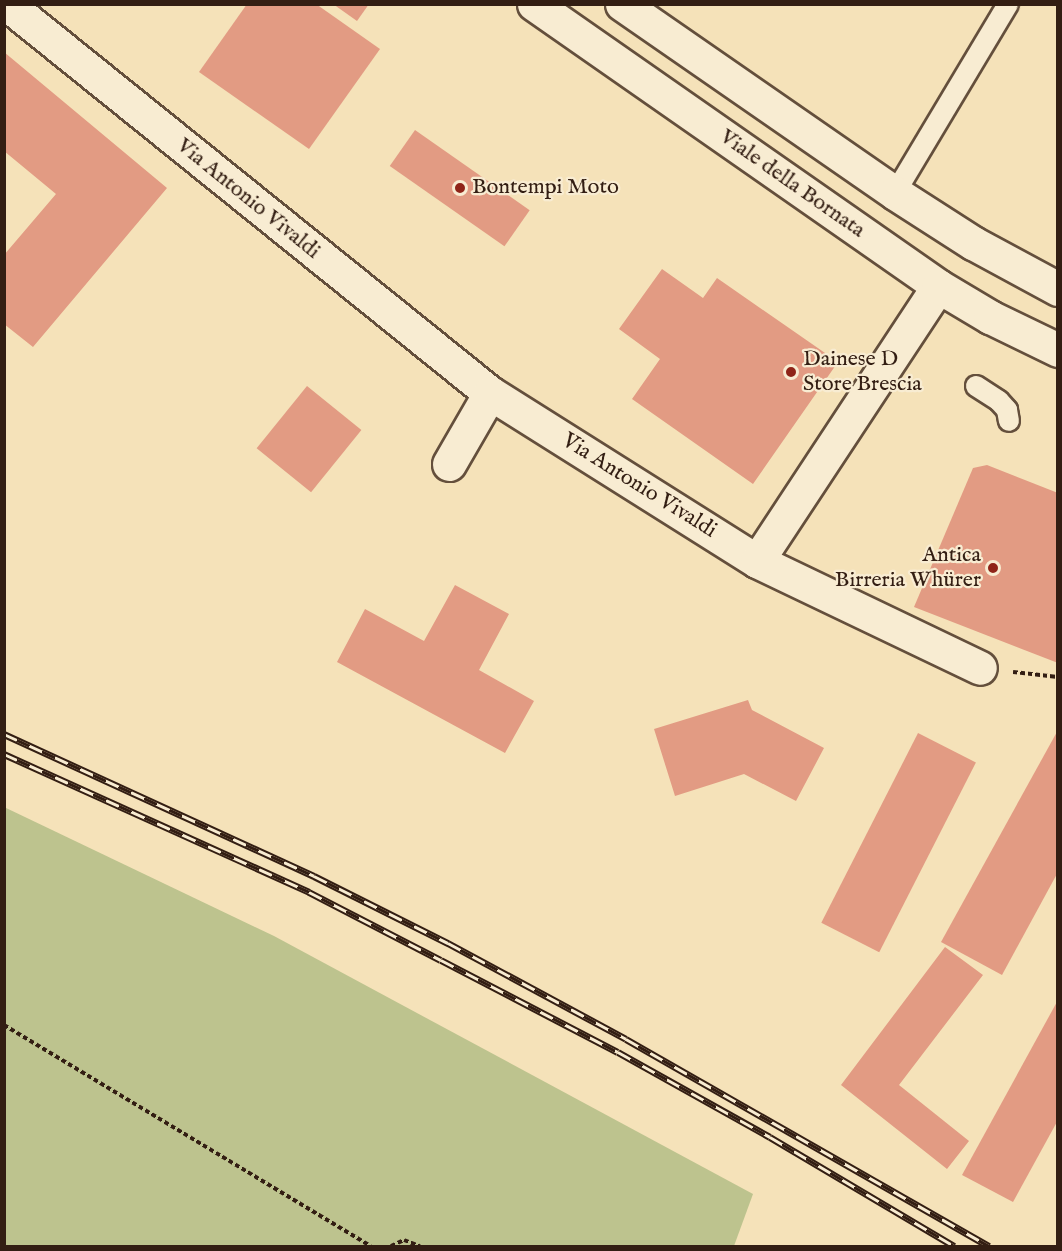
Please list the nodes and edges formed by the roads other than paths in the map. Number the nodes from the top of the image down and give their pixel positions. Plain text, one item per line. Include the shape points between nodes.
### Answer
1 (7, 4) edge
2 (534, 4) edge
3 (1008, 4) edge
4 (629, 7) edge
5 (895, 193) junction
6 (938, 286) junction
7 (1058, 289) edge
8 (1058, 350) edge
9 (976, 386) dead end
10 (489, 393) junction
11 (1009, 421) dead end
12 (449, 464) dead end
13 (758, 561) junction
14 (980, 668) road end

1 - 10 street, Via Antonio Vivaldi
2 - 6 street, Viale della Bornata
3 - 5 lane
4 - 5 street
5 - 7 street via 973,243
6 - 8 street, Viale della Bornata
6 - 13 street
9 - 11 lane via 999,401 1007,410
10 - 12 street
10 - 13 street, Via Antonio Vivaldi
13 - 14 street, Via Antonio Vivaldi

